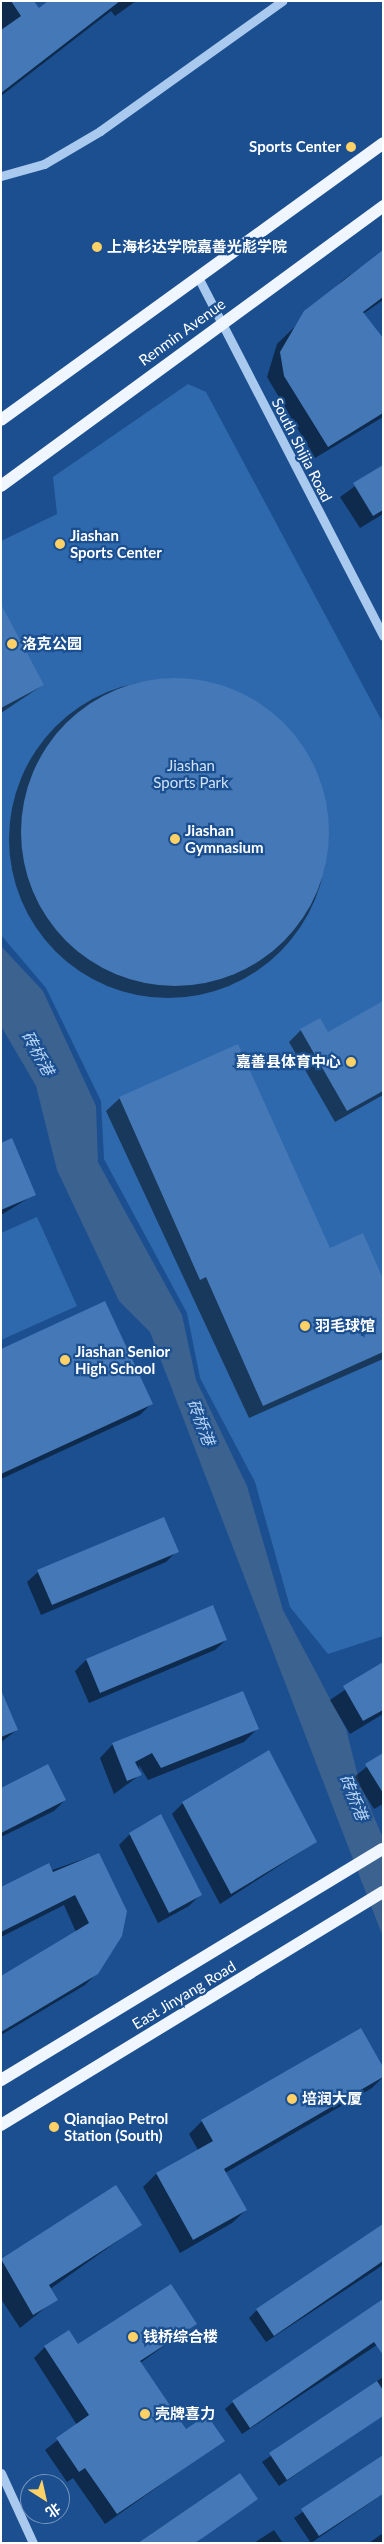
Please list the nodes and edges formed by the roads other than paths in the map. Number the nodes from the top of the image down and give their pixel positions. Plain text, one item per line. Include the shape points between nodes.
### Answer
1 (282, 1) edge
2 (383, 143) edge
3 (1, 176) edge
4 (383, 206) edge
5 (198, 277) junction
6 (221, 324) junction
7 (1, 420) edge
8 (1, 486) edge
9 (383, 636) edge
10 (383, 1849) edge
11 (383, 1892) edge
12 (1, 2080) edge
13 (1, 2125) edge
14 (1, 2473) edge
15 (33, 2543) edge

1 - 3 street via 100,131 44,164
2 - 5 main road
4 - 6 main road, Renmin Avenue
5 - 6 street, South Shijia Road
5 - 7 main road
6 - 8 main road, Renmin Avenue
6 - 9 street, South Shijia Road
10 - 12 main road, East Jinyang Road
11 - 13 main road, East Jinyang Road
14 - 15 street

